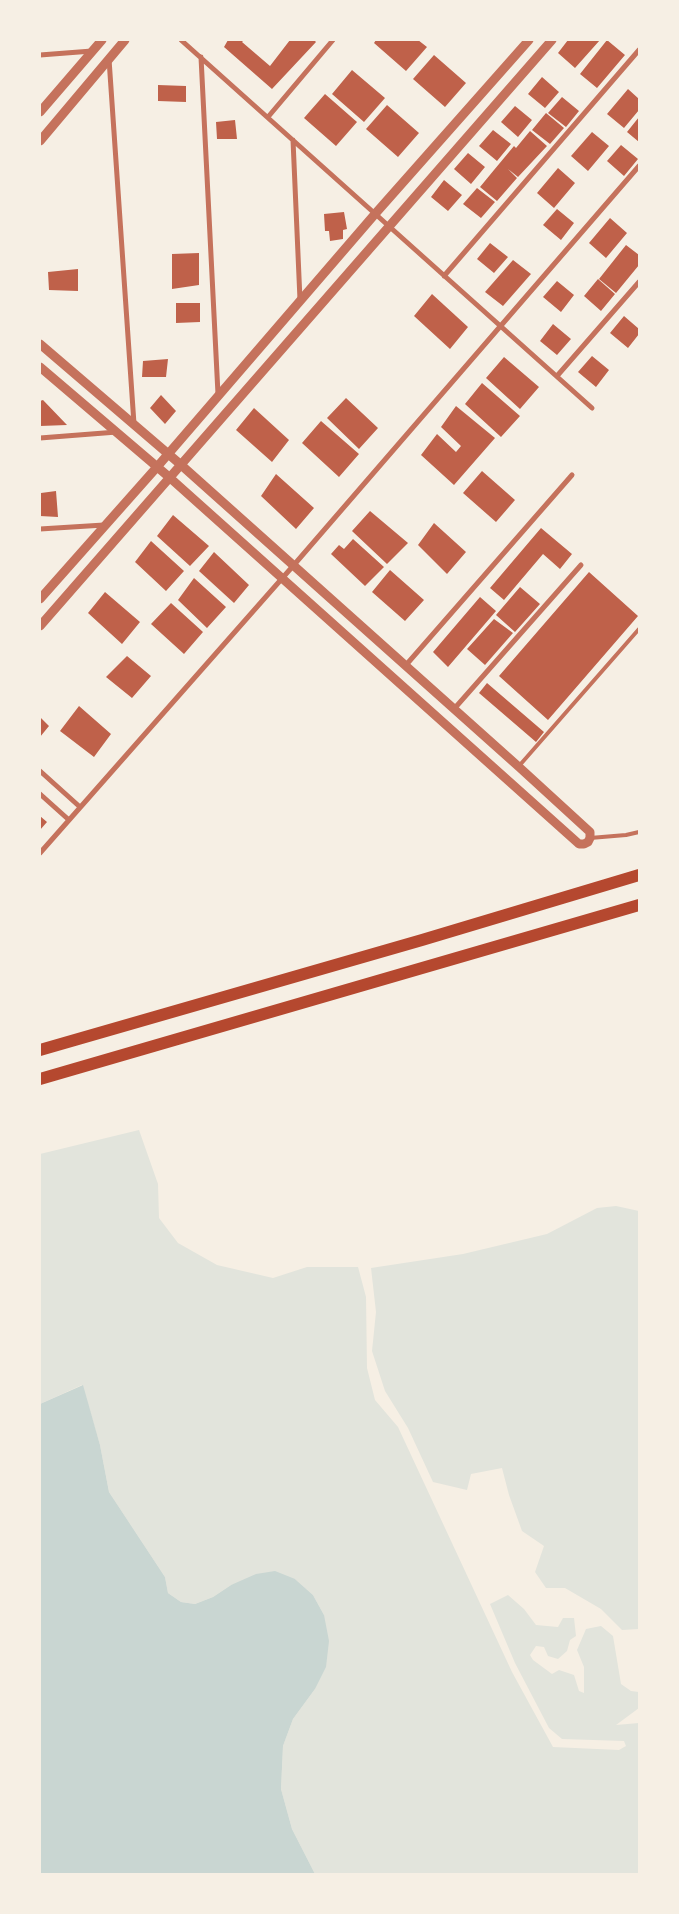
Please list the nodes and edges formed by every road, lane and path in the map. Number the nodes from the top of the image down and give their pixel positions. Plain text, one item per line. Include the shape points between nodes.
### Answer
1 (102, 40) edge
2 (125, 40) edge
3 (181, 40) edge
4 (333, 40) edge
5 (529, 40) edge
6 (552, 40) edge
7 (639, 50) edge
8 (92, 51) junction
9 (40, 55) edge
10 (201, 57) junction
11 (109, 58) junction
12 (40, 112) edge
13 (268, 117) junction
14 (293, 140) junction
15 (40, 141) edge
16 (639, 166) edge
17 (375, 214) junction
18 (388, 226) junction
19 (444, 276) junction
20 (639, 282) edge
21 (300, 300) junction
22 (501, 326) junction
23 (40, 344) edge
24 (40, 367) edge
25 (556, 376) junction
26 (218, 394) junction
27 (592, 408) dead end
28 (134, 425) junction
29 (117, 432) junction
30 (40, 438) edge
31 (168, 454) junction
32 (180, 464) junction
33 (157, 467) junction
34 (572, 475) dead end
35 (169, 477) junction
36 (105, 525) junction
37 (40, 529) edge
38 (581, 565) dead end
39 (294, 566) junction
40 (282, 578) junction
41 (40, 599) edge
42 (40, 626) edge
43 (639, 629) edge
44 (406, 665) junction
45 (454, 710) junction
46 (519, 767) junction
47 (40, 772) edge
48 (40, 794) edge
49 (80, 807) junction
50 (69, 820) junction
51 (639, 832) edge
52 (590, 838) junction
53 (40, 853) edge
54 (639, 875) edge
55 (639, 905) edge
56 (40, 1050) edge
57 (40, 1080) edge

1 - 8 street
2 - 11 street
3 - 10 street
4 - 13 street
5 - 17 street
6 - 18 street
7 - 19 street
8 - 9 street
8 - 12 street
10 - 13 street
10 - 26 street
11 - 15 street
11 - 28 street
13 - 14 street
14 - 17 street
14 - 21 street
16 - 22 street
17 - 18 street
17 - 21 street
18 - 19 street
18 - 32 street via 236,404
19 - 22 street
20 - 25 street
21 - 26 street
22 - 25 street
22 - 39 street
23 - 28 street
24 - 29 street
25 - 27 street
26 - 31 street
28 - 31 street
29 - 30 street
29 - 33 street
31 - 32 street
31 - 33 street
32 - 35 street
32 - 39 street
33 - 35 street
33 - 36 street
34 - 44 street
35 - 40 street
35 - 42 street
36 - 37 street
36 - 41 street
38 - 45 street
39 - 40 street
39 - 44 street
40 - 49 street
40 - 52 street via 579,844
43 - 46 lane
44 - 45 street
45 - 46 street
46 - 52 street via 590,832
47 - 49 street
48 - 50 street
49 - 50 street
50 - 53 street
51 - 52 lane
54 - 56 main road
55 - 57 main road

